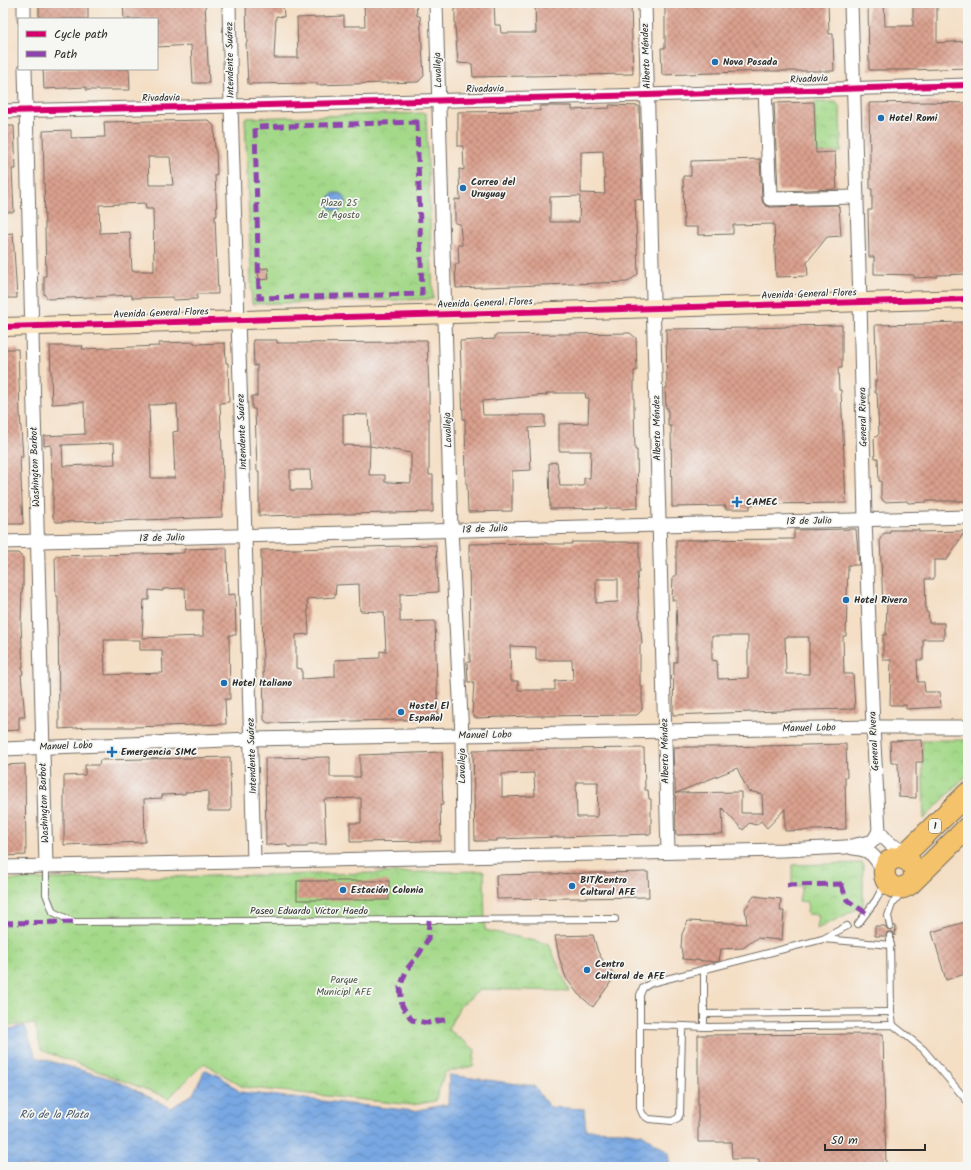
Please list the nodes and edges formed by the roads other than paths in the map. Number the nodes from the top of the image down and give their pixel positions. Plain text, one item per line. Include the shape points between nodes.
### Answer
1 (24, 3) edge
2 (229, 3) edge
3 (436, 3) edge
4 (645, 3) edge
5 (851, 3) edge
6 (24, 18) edge
7 (25, 70) edge
8 (968, 85) edge
9 (853, 88) junction
10 (766, 91) junction
11 (647, 95) junction
12 (439, 100) junction
13 (231, 106) junction
14 (25, 110) junction
15 (3, 111) edge
16 (857, 197) junction
17 (968, 299) edge
18 (860, 302) junction
19 (654, 309) junction
20 (445, 314) junction
21 (238, 320) junction
22 (31, 326) junction
23 (3, 327) edge
24 (968, 517) edge
25 (865, 520) junction
26 (659, 524) junction
27 (451, 530) junction
28 (245, 536) junction
29 (37, 541) junction
30 (3, 542) edge
31 (968, 726) edge
32 (873, 727) junction
33 (665, 731) junction
34 (462, 735) junction
35 (251, 739) junction
36 (43, 747) junction
37 (3, 750) edge
38 (968, 793) edge
39 (968, 827) edge
40 (880, 831) junction
41 (846, 847) junction
42 (668, 852) junction
43 (907, 853) junction
44 (463, 857) junction
45 (254, 861) junction
46 (46, 866) junction
47 (3, 867) edge
48 (885, 876) junction
49 (910, 883) junction
50 (615, 919) dead end
51 (858, 924) dead end
52 (847, 926) dead end
53 (890, 926) dead end
54 (890, 936) dead end
55 (823, 939) junction
56 (890, 945) junction
57 (704, 969) junction
58 (892, 1012) junction
59 (704, 1014) junction
60 (640, 1025) junction
61 (893, 1025) junction
62 (685, 1026) junction
63 (704, 1027) junction
64 (968, 1102) edge

1 - 6 street
2 - 13 street, Intendente Suárez
3 - 12 street, Lavalleja
4 - 11 street, Alberto Méndez
5 - 9 street, General Rivera
7 - 14 street, Washington Barbot
8 - 9 street, Rivadavia
9 - 10 street, Rivadavia
9 - 16 street, General Rivera
10 - 11 street, Rivadavia
10 - 16 street via 770,199
11 - 12 street, Rivadavia
11 - 19 street, Alberto Méndez
12 - 13 street, Rivadavia
12 - 20 street, Lavalleja
13 - 14 street, Rivadavia
13 - 21 street, Intendente Suárez
14 - 15 street, Rivadavia
14 - 22 street, Washington Barbot
16 - 18 street, General Rivera
17 - 18 street, Avenida General Flores
18 - 19 street, Avenida General Flores
18 - 25 street, General Rivera
19 - 20 street, Avenida General Flores
19 - 26 street, Alberto Méndez
20 - 21 street, Avenida General Flores
20 - 27 street, Lavalleja
21 - 22 street, Avenida General Flores
21 - 28 street, Intendente Suárez
22 - 23 street, Avenida General Flores
22 - 29 street, Washington Barbot
24 - 25 street, 18 de Julio
25 - 26 street, 18 de Julio
25 - 32 street, General Rivera
26 - 27 street, 18 de Julio
26 - 33 street, Alberto Méndez
27 - 28 street, 18 de Julio
27 - 34 street, Lavalleja
28 - 29 street, 18 de Julio
28 - 35 street, Intendente Suárez
29 - 30 street, 18 de Julio
29 - 36 street, Washington Barbot
31 - 32 street, Manuel Lobo
32 - 33 street, Manuel Lobo
32 - 40 street, General Rivera
33 - 34 street, Manuel Lobo
33 - 42 street, Alberto Méndez
34 - 35 street, Manuel Lobo
34 - 44 street, Lavalleja
35 - 36 street, Manuel Lobo
35 - 45 street, Intendente Suárez
36 - 37 street, Manuel Lobo
36 - 46 street, Washington Barbot
38 - 43 main road, 1
39 - 49 main road, 1
40 - 41 street via 870,842
40 - 43 street via 886,840
41 - 42 street
41 - 48 street via 868,851
42 - 44 street
43 - 48 main road, 1 via 889,862 885,867
43 - 49 main road via 915,874
44 - 45 street
45 - 46 street
46 - 47 street
46 - 50 lane, Paseo Eduardo Víctor Haedo via 46,894 53,912 74,922
48 - 49 main road via 889,885 897,888
48 - 51 lane via 876,900
49 - 53 lane via 892,904 888,916
52 - 55 lane
54 - 56 lane
55 - 56 lane
55 - 57 lane
56 - 58 lane
57 - 59 lane
57 - 60 lane via 651,983 643,988 640,995
58 - 59 lane
58 - 61 lane
59 - 63 lane
60 - 62 lane
60 - 62 lane via 640,1108 648,1119 672,1121 680,1114 682,1030
61 - 63 lane
61 - 64 lane via 923,1049
62 - 63 lane

